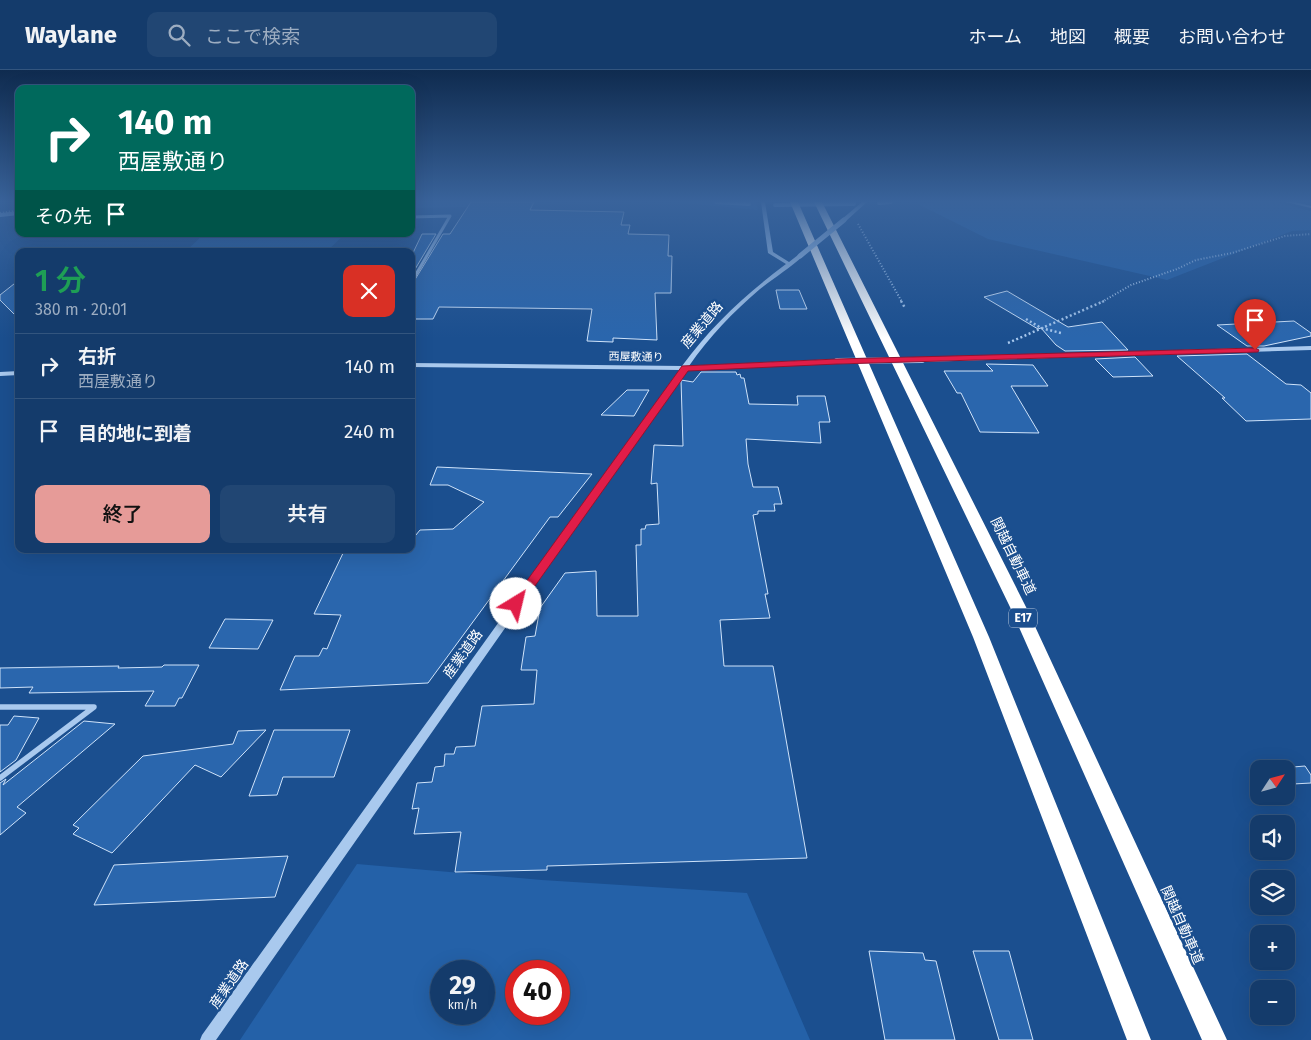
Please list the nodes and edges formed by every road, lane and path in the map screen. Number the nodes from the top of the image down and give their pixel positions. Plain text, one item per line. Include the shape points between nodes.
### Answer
1 (432, 247) edge
2 (770, 247) edge
3 (810, 247) edge
4 (813, 247) edge
5 (841, 247) edge
6 (871, 247) edge
7 (1250, 247) edge
8 (789, 264) junction
9 (415, 276) edge
10 (905, 308) dead end
11 (1026, 319) dead end
12 (1041, 328) junction
13 (1061, 333) dead end
14 (1008, 344) dead end
15 (1311, 348) edge
16 (922, 360) joint
17 (415, 364) edge
18 (685, 368) junction
19 (15, 373) edge
20 (0, 374) edge
21 (0, 707) edge
22 (0, 778) edge
23 (207, 1040) edge
24 (1139, 1040) edge
25 (1215, 1040) edge

1 - 9 street
2 - 8 street via 771,253
3 - 8 street, 産業道路, bridge
4 - 24 highway via 981,637
5 - 25 highway, 関越自動車道 / E17 via 1018,607
6 - 10 path
7 - 12 path via 1196,260 1131,285 1099,304
8 - 18 street, 産業道路 via 713,329
11 - 12 path
12 - 13 path
12 - 14 path
15 - 16 street, 西屋敷通り
16 - 18 street, 西屋敷通り, bridge
17 - 18 street, 西屋敷通り
18 - 23 street, 産業道路
19 - 20 street
21 - 22 street via 94,707

